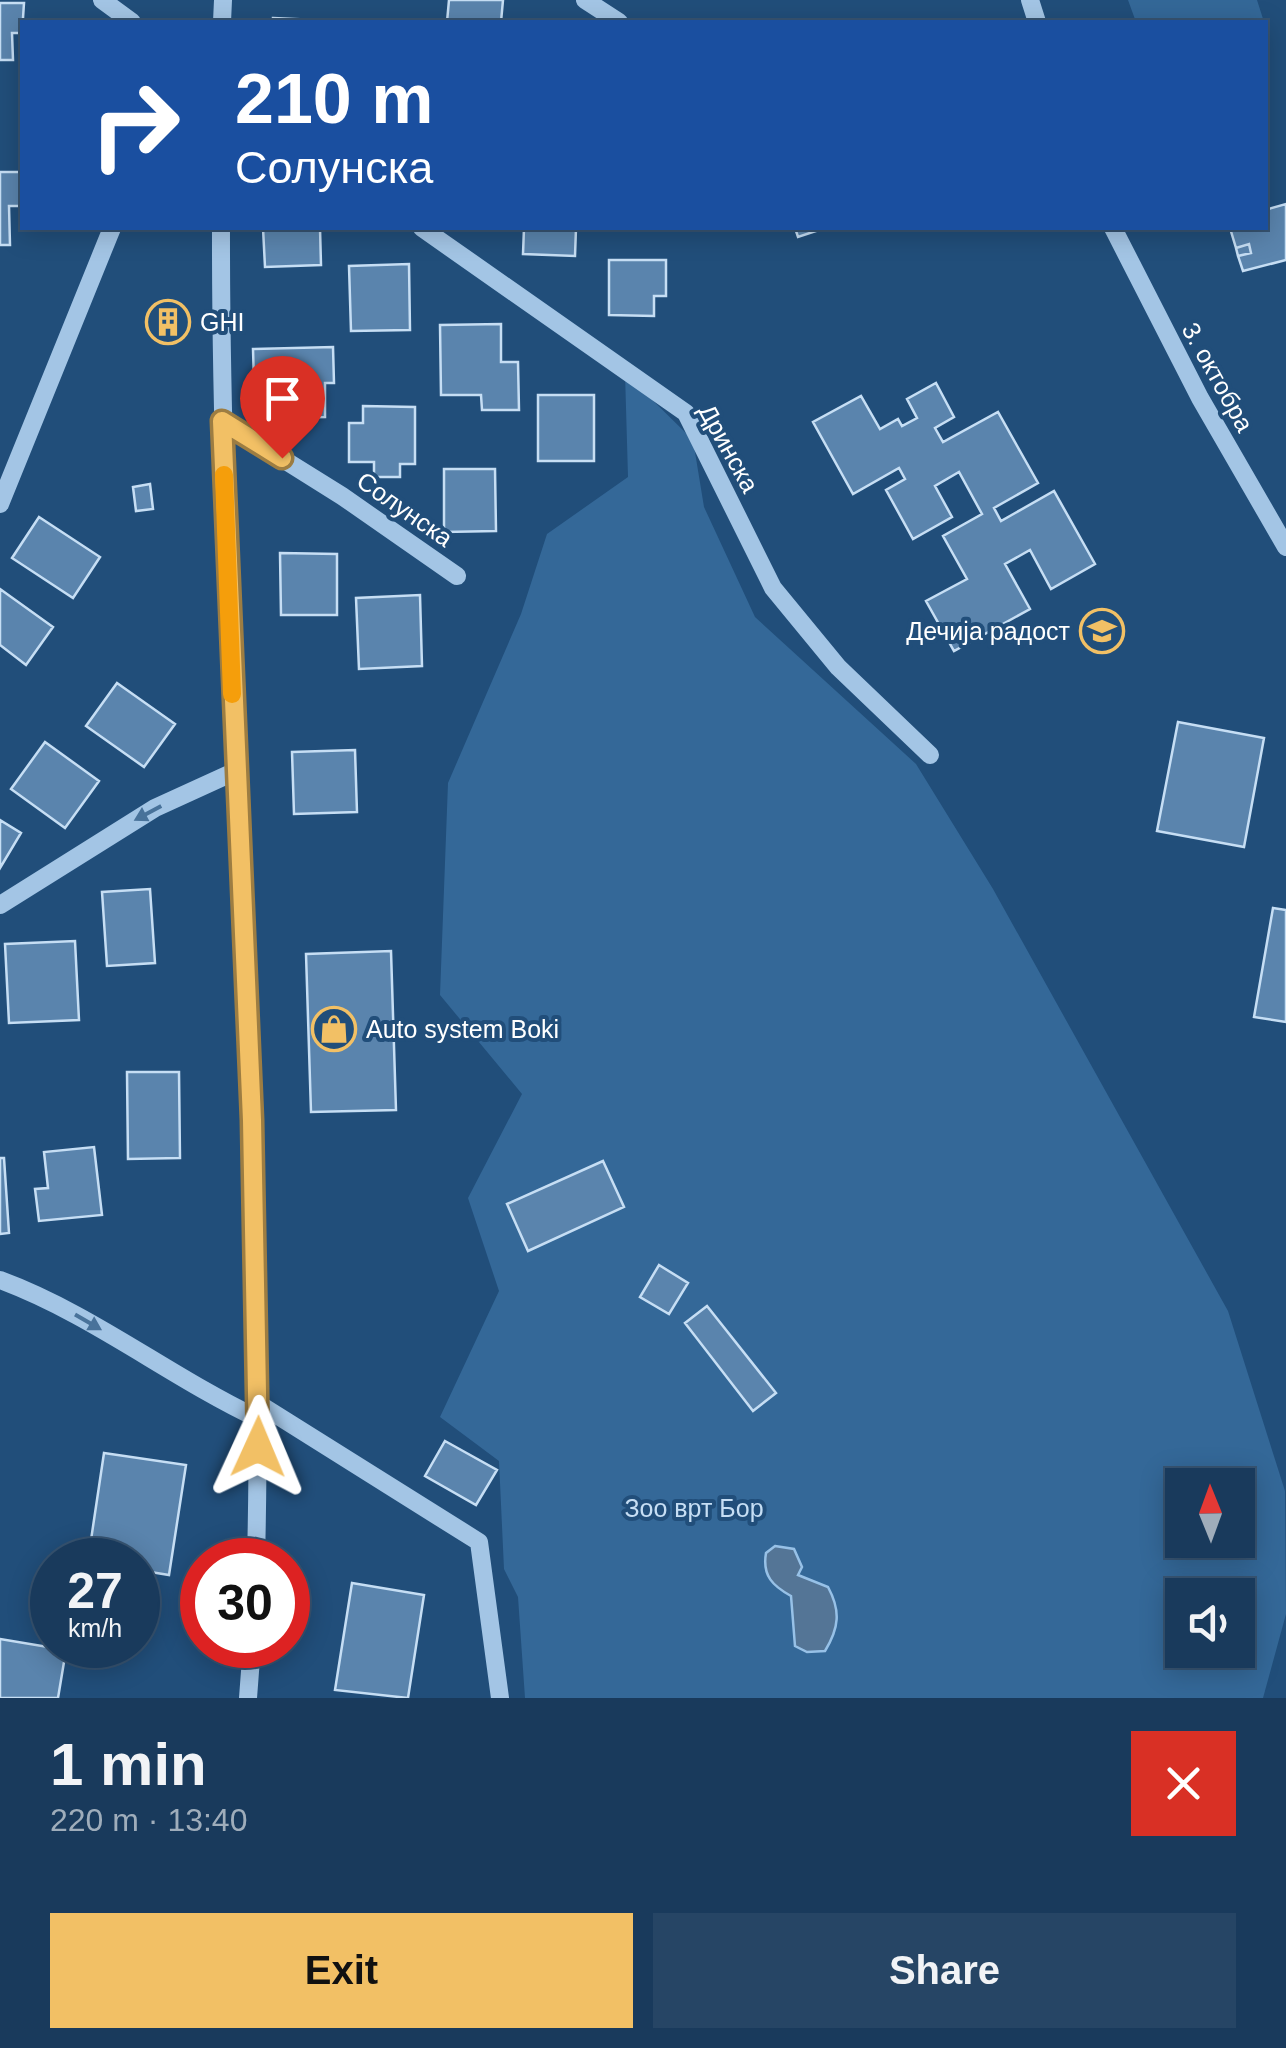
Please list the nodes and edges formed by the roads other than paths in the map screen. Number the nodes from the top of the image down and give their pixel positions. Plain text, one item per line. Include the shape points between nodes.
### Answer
1 (102, 0) edge
2 (586, 0) edge
3 (129, 20) edge
4 (616, 20) edge
5 (111, 230) edge
6 (221, 230) edge
7 (425, 230) edge
8 (1114, 230) edge
9 (222, 421) junction
10 (0, 504) edge
11 (1286, 547) edge
12 (457, 576) dead end
13 (930, 755) dead end
14 (236, 771) junction
15 (0, 905) edge
16 (0, 1280) edge
17 (259, 1411) junction
18 (256, 1538) edge
19 (250, 1668) edge
20 (248, 1698) edge
21 (500, 1698) edge

1 - 3 street
2 - 4 street
5 - 10 street
6 - 9 street
7 - 13 street, Дринска via 686,413 773,588 838,666
8 - 11 street, 3. октобра
9 - 12 street, Солунска
9 - 14 street
14 -> 15 street via 142,815
14 - 17 street
16 -> 17 street via 45,1296 202,1392
17 - 18 street
17 - 21 street via 479,1542
19 - 20 street

